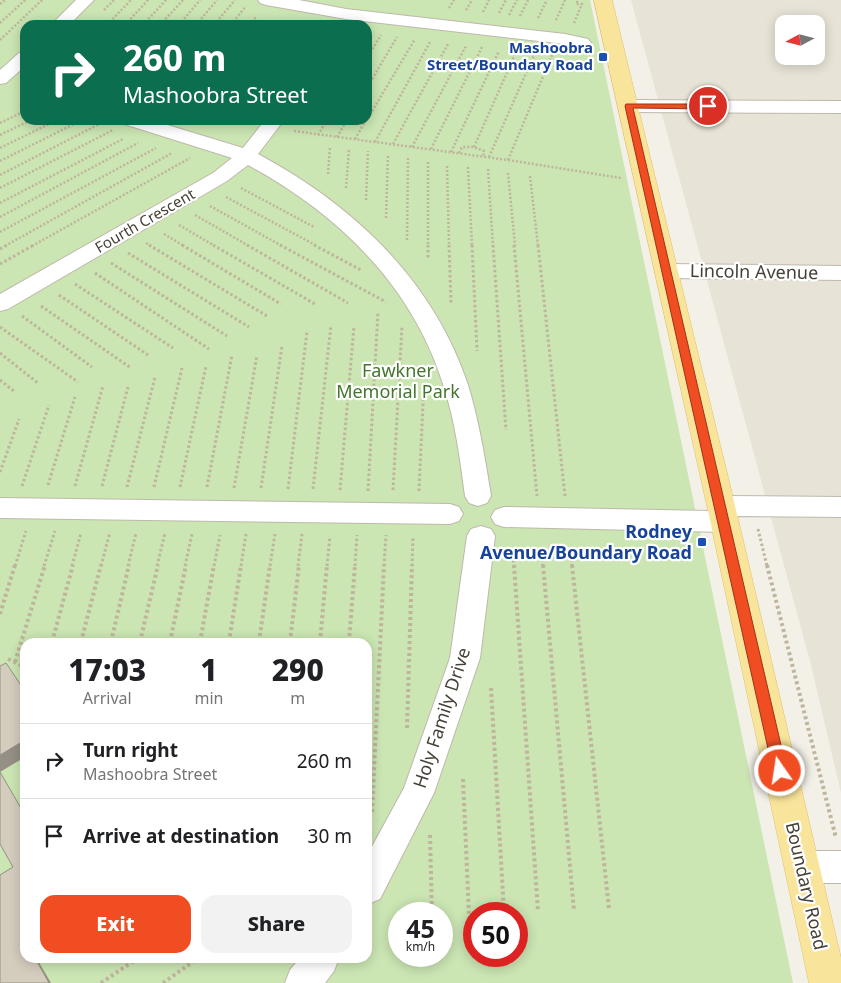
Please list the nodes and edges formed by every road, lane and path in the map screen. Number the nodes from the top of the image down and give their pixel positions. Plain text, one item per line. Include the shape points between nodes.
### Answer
1 (5, 0) edge
2 (25, 0) edge
3 (42, 0) edge
4 (86, 0) edge
5 (131, 0) edge
6 (148, 0) edge
7 (166, 0) edge
8 (183, 0) edge
9 (200, 0) edge
10 (217, 0) edge
11 (235, 0) edge
12 (252, 0) edge
13 (266, 0) edge
14 (356, 0) edge
15 (454, 0) edge
16 (472, 0) edge
17 (506, 0) edge
18 (578, 0) edge
19 (604, 0) edge
20 (0, 4) edge
21 (21, 20) edge
22 (64, 20) edge
23 (112, 20) edge
24 (130, 20) edge
25 (148, 20) edge
26 (165, 20) edge
27 (182, 20) edge
28 (200, 20) edge
29 (218, 20) edge
30 (236, 20) edge
31 (342, 20) edge
32 (20, 21) edge
33 (372, 21) edge
34 (406, 22) junction
35 (0, 23) edge
36 (432, 24) junction
37 (458, 27) junction
38 (490, 30) junction
39 (516, 33) junction
40 (542, 36) junction
41 (0, 40) edge
42 (570, 40) junction
43 (449, 42) junction
44 (20, 61) edge
45 (1, 77) edge
46 (372, 79) edge
47 (20, 83) edge
48 (628, 106) junction
49 (841, 107) edge
50 (372, 112) edge
51 (20, 113) edge
52 (0, 123) edge
53 (21, 125) edge
54 (46, 125) edge
55 (72, 125) edge
56 (97, 125) edge
57 (272, 125) edge
58 (278, 125) edge
59 (324, 125) edge
60 (344, 125) edge
61 (363, 125) edge
62 (139, 127) edge
63 (318, 134) junction
64 (0, 135) edge
65 (337, 137) junction
66 (355, 139) junction
67 (375, 142) junction
68 (393, 144) junction
69 (161, 145) dead end
70 (330, 147) dead end
71 (412, 147) junction
72 (474, 147) junction
73 (0, 148) edge
74 (349, 149) dead end
75 (432, 149) junction
76 (176, 151) dead end
77 (368, 151) dead end
78 (451, 152) junction
79 (459, 153) junction
80 (388, 155) dead end
81 (247, 156) junction
82 (483, 156) junction
83 (190, 158) dead end
84 (408, 158) dead end
85 (489, 158) junction
86 (508, 160) junction
87 (0, 161) edge
88 (428, 162) dead end
89 (447, 166) dead end
90 (468, 167) dead end
91 (488, 169) dead end
92 (508, 173) dead end
93 (0, 174) edge
94 (328, 174) dead end
95 (530, 176) dead end
96 (646, 182) junction
97 (0, 188) edge
98 (346, 188) dead end
99 (366, 200) dead end
100 (0, 203) edge
101 (0, 217) edge
102 (149, 218) junction
103 (386, 218) dead end
104 (321, 231) dead end
105 (0, 232) edge
106 (407, 240) dead end
107 (0, 249) edge
108 (428, 258) dead end
109 (0, 264) edge
110 (666, 271) junction
111 (841, 273) edge
112 (368, 274) dead end
113 (48, 277) junction
114 (21, 292) junction
115 (348, 303) dead end
116 (451, 303) dead end
117 (1, 304) edge
118 (282, 304) dead end
119 (315, 304) dead end
120 (392, 304) dead end
121 (378, 312) dead end
122 (267, 316) dead end
123 (331, 325) dead end
124 (402, 325) dead end
125 (354, 326) dead end
126 (0, 327) edge
127 (249, 327) dead end
128 (307, 331) dead end
129 (227, 336) dead end
130 (282, 346) dead end
131 (173, 348) dead end
132 (209, 349) dead end
133 (476, 351) dead end
134 (0, 353) edge
135 (148, 355) dead end
136 (232, 355) dead end
137 (257, 355) dead end
138 (206, 366) dead end
139 (92, 367) dead end
140 (131, 368) dead end
141 (182, 368) dead end
142 (155, 376) dead end
143 (0, 380) edge
144 (78, 382) dead end
145 (424, 382) dead end
146 (39, 384) dead end
147 (103, 386) dead end
148 (128, 387) dead end
149 (15, 392) dead end
150 (75, 397) dead end
151 (49, 405) dead end
152 (19, 419) dead end
153 (506, 430) dead end
154 (0, 472) edge
155 (478, 496) junction
156 (565, 496) dead end
157 (537, 498) dead end
158 (841, 507) edge
159 (450, 514) junction
160 (722, 514) junction
161 (157, 517) edge
162 (402, 517) junction
163 (504, 517) junction
164 (348, 521) junction
165 (481, 536) junction
166 (542, 554) dead end
167 (571, 554) dead end
168 (513, 555) dead end
169 (0, 614) edge
170 (39, 638) edge
171 (55, 638) edge
172 (83, 638) edge
173 (112, 638) edge
174 (141, 638) edge
175 (170, 638) edge
176 (199, 638) edge
177 (227, 638) edge
178 (257, 638) edge
179 (286, 638) edge
180 (321, 638) edge
181 (349, 638) edge
182 (20, 657) edge
183 (8, 659) dead end
184 (15, 662) junction
185 (20, 664) edge
186 (491, 688) dead end
187 (407, 728) dead end
188 (463, 779) dead end
189 (372, 812) dead end
190 (430, 835) dead end
191 (802, 867) junction
192 (841, 867) edge
193 (372, 879) edge
194 (432, 902) edge
195 (468, 902) edge
196 (503, 902) edge
197 (609, 909) dead end
198 (574, 910) dead end
199 (538, 911) dead end
200 (131, 963) edge
201 (191, 963) edge
202 (317, 963) edge
203 (101, 983) edge
204 (163, 983) edge
205 (303, 983) edge
206 (828, 983) edge

1 - 20 path
2 - 35 path
3 - 21 path
4 - 22 street
5 - 23 path
6 - 24 path
7 - 25 path
8 - 26 path
9 - 27 path
10 - 28 path
11 - 29 path
12 - 30 path
13 - 31 street via 309,6
14 - 31 street
15 - 36 path
16 - 37 path
17 - 38 path
18 - 42 path via 576,4 582,4
19 - 48 main road, Boundary Road
32 - 41 path
33 - 34 street
34 - 36 street
34 - 46 path
36 - 37 street
36 - 50 path
36 - 67 path
37 - 38 street
37 - 43 path
38 - 39 street
38 - 75 path
39 - 40 street
39 - 72 path
39 - 78 path
40 - 42 street
40 - 85 path
42 - 86 path
43 - 68 path
43 - 71 path via 466,44
44 - 45 street
45 - 47 street
48 - 49 street
48 - 96 main road, Boundary Road
51 - 52 path
53 - 64 path
54 - 73 path
55 - 87 path
56 - 93 path
57 - 81 street, Fourth Crescent
58 - 63 path
59 - 63 path
60 - 65 path
61 - 66 path
62 - 81 street
62 - 97 path
62 - 100 path
62 - 101 path
63 - 65 path
65 - 66 path
66 - 67 path
67 - 68 path
68 - 71 path
69 - 105 path
70 - 94 path
71 - 75 path
72 - 79 path via 462,147
72 - 82 path via 484,151
74 - 98 path
75 - 78 path
76 - 107 path
77 - 99 path
78 - 79 path
79 - 82 path
80 - 103 path
81 - 102 street, Fourth Crescent
81 - 155 lane via 286,176 338,214 398,273 422,309 455,383 470,442
82 - 85 path
83 - 109 path
84 - 106 path
85 - 86 path
86 - 96 path
88 - 108 path
89 - 116 path
90 - 133 path
91 - 153 path
92 - 157 path
95 - 156 path
96 - 110 main road, Boundary Road
102 - 104 path
102 - 112 path
102 - 113 street, Fourth Crescent
102 - 115 path
102 - 118 path
102 - 119 path
102 - 120 path via 357,288
102 - 122 path
102 - 127 path
102 - 129 path
102 - 132 path
110 - 111 street, Lincoln Avenue
110 - 160 main road, Boundary Road
113 - 114 street, Fourth Crescent
113 - 131 path
113 - 135 path
114 - 117 street, Fourth Crescent
114 - 140 path
117 - 139 path
121 - 164 path
123 - 161 path
124 - 162 path
125 - 164 path
126 - 144 path
128 - 161 path
130 - 161 path
134 - 146 path
136 - 161 path
137 - 161 path
138 - 161 path
141 - 161 path
142 - 161 path
143 - 149 path
145 - 162 path
147 - 161 path
148 - 161 path
150 - 161 path
151 - 161 path
152 - 154 path
155 - 159 street via 456,502
155 - 163 street via 493,500
158 - 160 street
159 - 162 street
159 - 165 street via 458,531
160 - 163 street
160 - 191 main road, Boundary Road
161 - 164 street
161 - 169 path
161 - 170 path
161 - 171 path
161 - 172 path
161 - 173 path
161 - 174 path
161 - 175 path
161 - 176 path
161 - 177 path
161 - 178 path
161 - 179 path
162 - 164 street
162 - 187 path
162 - 189 path
163 - 165 street via 500,528
164 - 180 path
164 - 181 path
165 - 193 street, Holy Family Drive via 465,658 418,793
166 - 198 path
167 - 197 path
168 - 199 path
182 - 184 path
183 - 184 path
184 - 185 path
186 - 196 path
188 - 195 path
190 - 194 path
191 - 192 street
191 - 206 main road, Boundary Road
200 - 203 path
201 - 204 path
202 - 205 street

